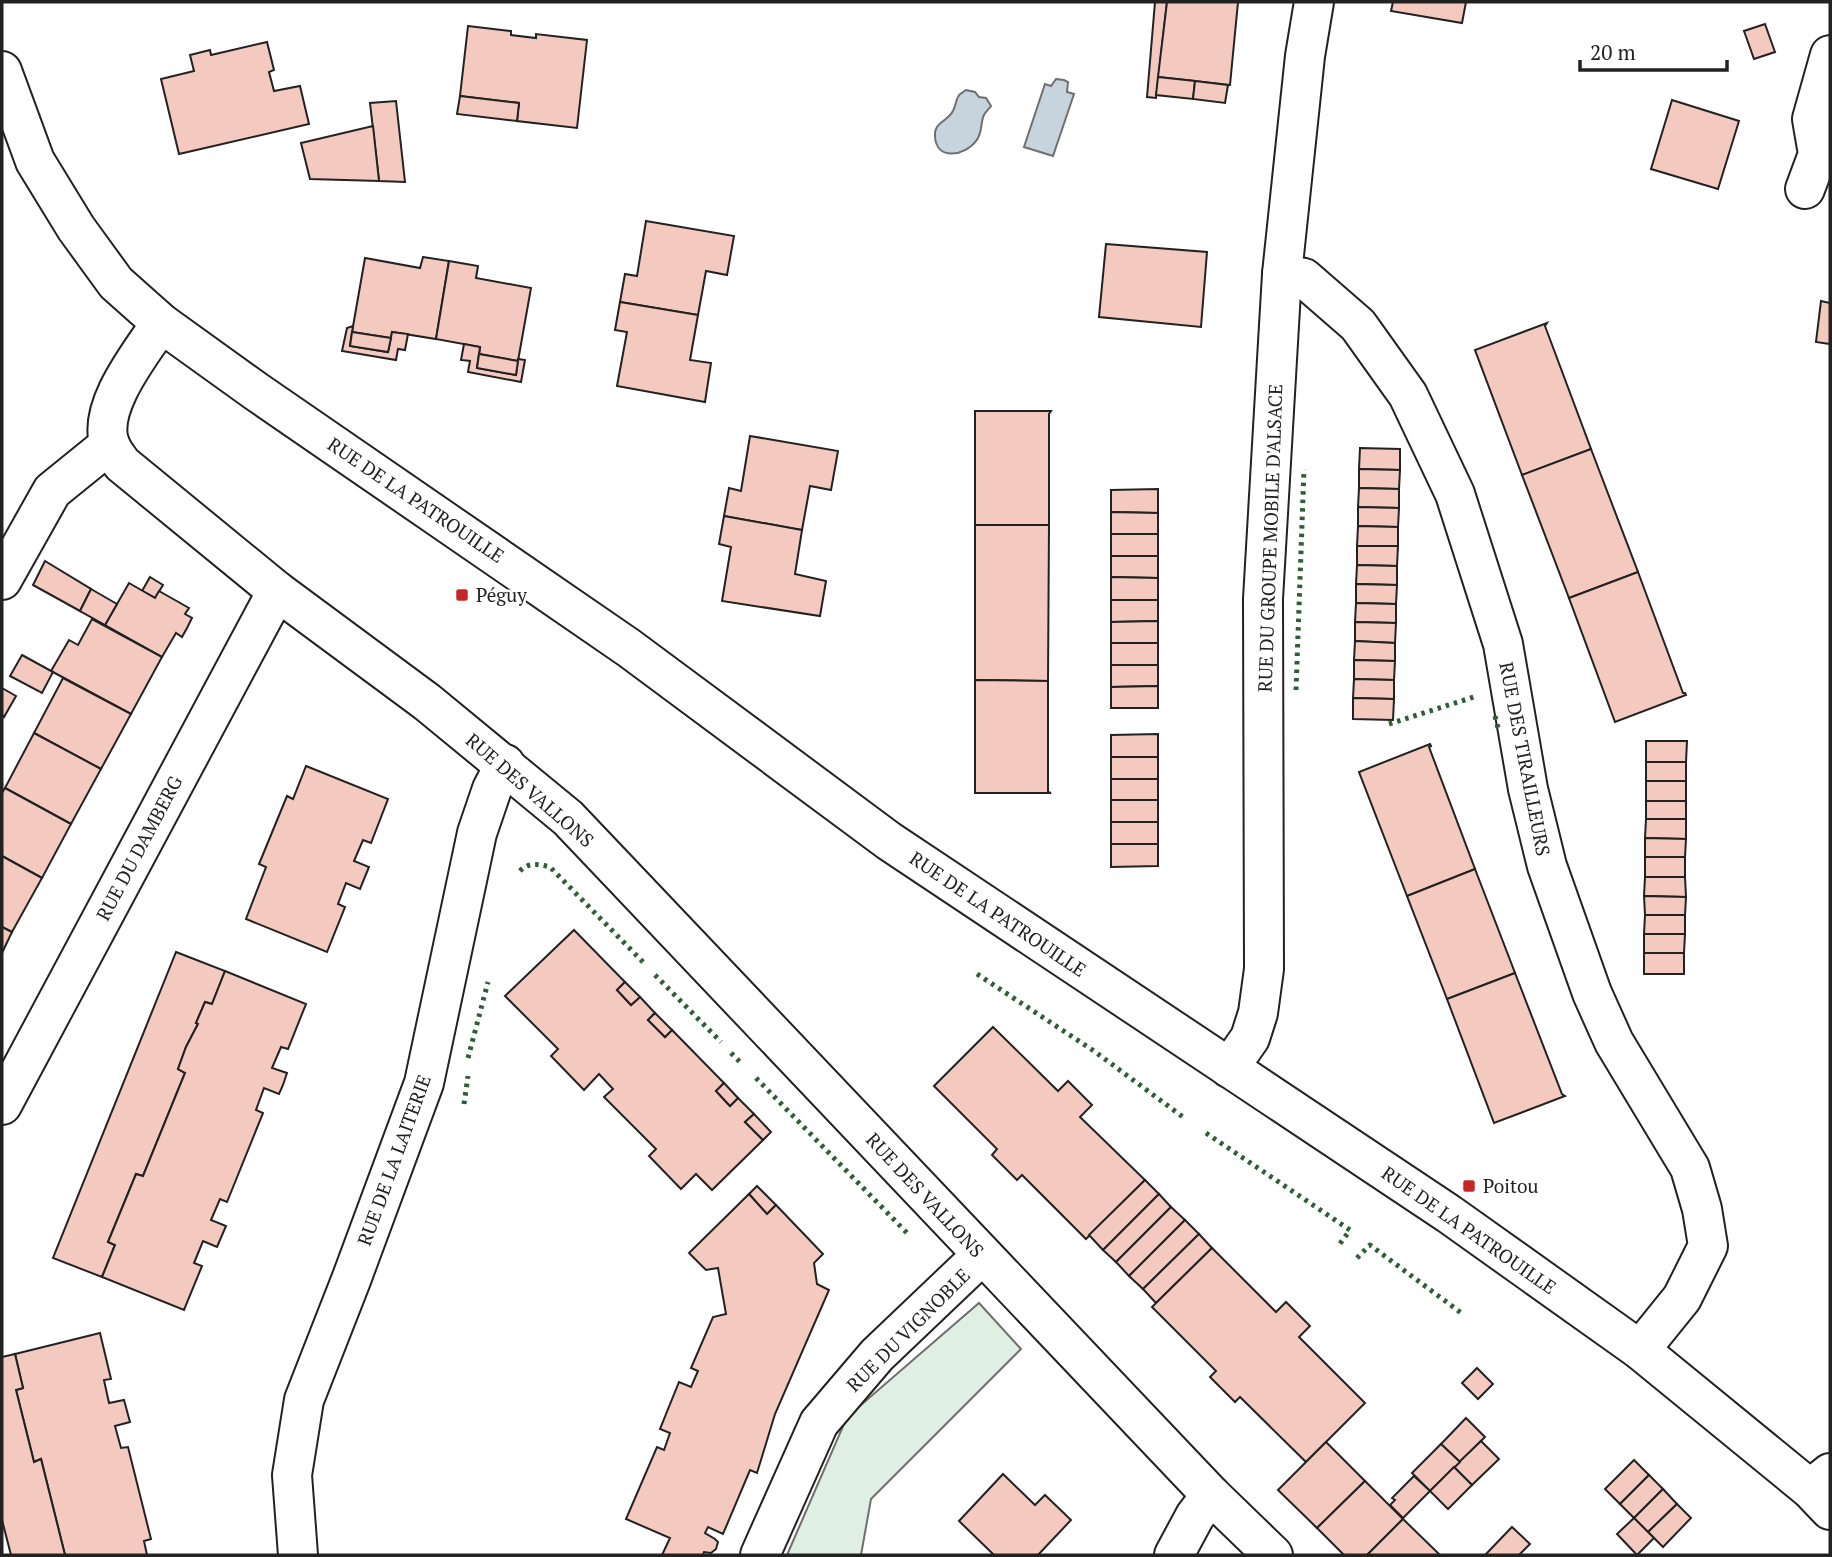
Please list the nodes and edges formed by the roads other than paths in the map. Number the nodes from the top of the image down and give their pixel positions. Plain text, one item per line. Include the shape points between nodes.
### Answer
1 (1314, 2) edge
2 (1830, 55) edge
3 (2, 71) edge
4 (1805, 190) dead end
5 (1282, 274) junction
6 (161, 323) junction
7 (110, 444) junction
8 (2, 580) edge
9 (276, 592) junction
10 (505, 764) junction
11 (1228, 1068) junction
12 (2, 1105) edge
13 (982, 1255) junction
14 (1640, 1350) junction
15 (1823, 1491) edge
16 (1211, 1495) junction
17 (298, 1555) edge
18 (760, 1555) edge
19 (1174, 1555) edge
20 (1273, 1555) edge

1 - 5 street, RUE DU GROUPE MOBILE D'ALSACE
2 - 4 street via 1812,119 1818,153
3 - 6 street via 35,161 76,228 116,283
5 - 11 street, RUE DU GROUPE MOBILE D'ALSACE via 1264,599 1264,969 1250,1038
5 - 14 street, RUE DES TIRAILLEURS via 1304,278 1359,325 1408,395 1455,494 1503,644 1528,789 1551,878 1614,1042 1690,1168 1708,1246 1682,1298
6 - 7 street via 116,394 107,418
6 - 11 street, RUE DE LA PATROUILLE via 629,648 889,841
7 - 8 street via 52,491
7 - 9 street, RUE DES VALLONS via 122,464
9 - 10 street, RUE DES VALLONS
9 - 12 street, RUE DU DAMBERG
10 - 13 street, RUE DES VALLONS via 568,818
10 - 17 street, RUE DE LA LAITERIE via 477,833 424,1083 304,1400 292,1475
11 - 14 street, RUE DE LA PATROUILLE via 1449,1214
13 - 16 street, RUE DES VALLONS
13 - 18 street, RUE DU VIGNOBLE via 877,1355 819,1423
14 - 15 street, RUE DE LA PATROUILLE
16 - 19 street
16 - 20 street, RUE DES VALLONS

